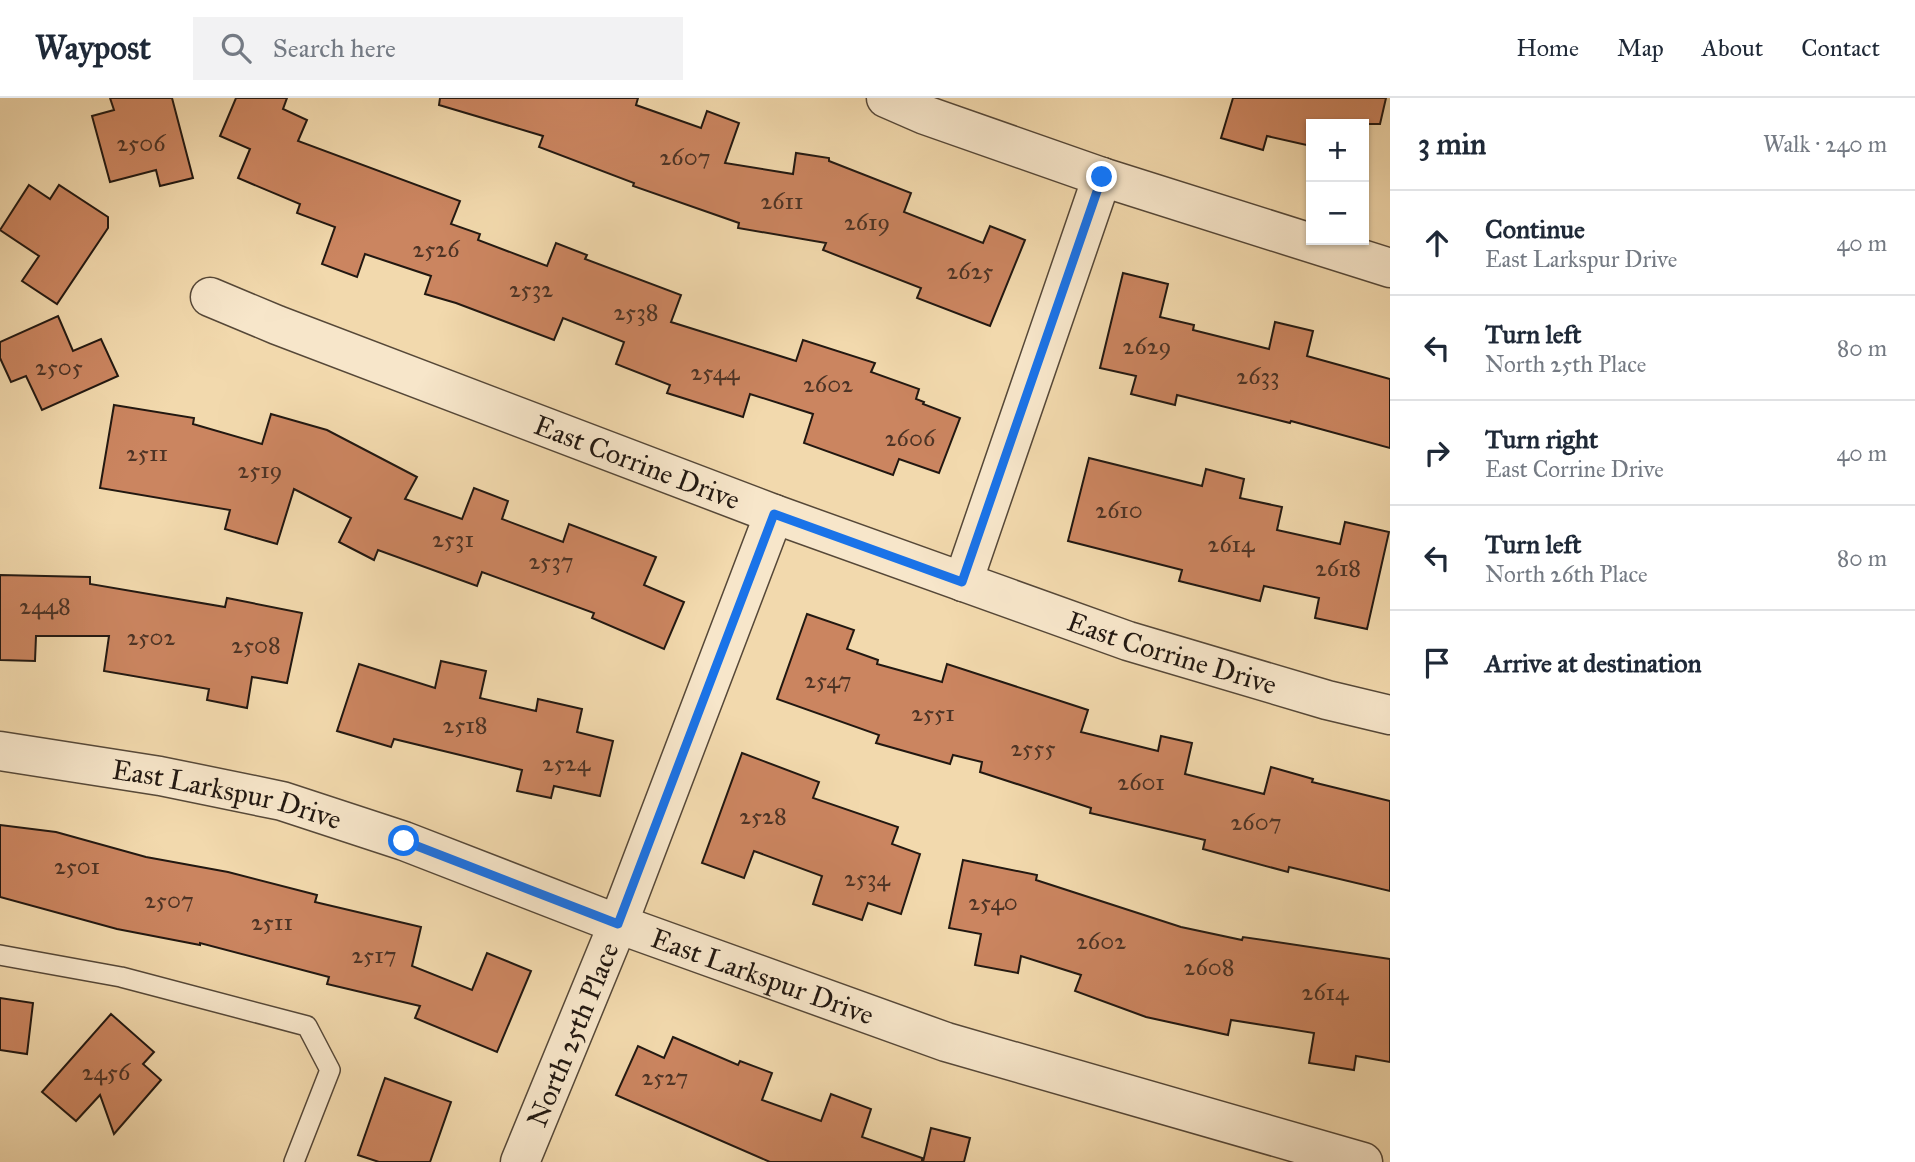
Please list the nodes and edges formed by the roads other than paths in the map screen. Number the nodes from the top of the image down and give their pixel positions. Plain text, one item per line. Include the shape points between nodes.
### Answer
1 (886, 98) edge
2 (1102, 177) junction
3 (1390, 268) edge
4 (210, 297) dead end
5 (774, 514) junction
6 (962, 582) junction
7 (1390, 715) edge
8 (0, 751) edge
9 (618, 924) junction
10 (0, 955) edge
11 (294, 1162) edge
12 (520, 1162) edge
13 (1363, 1162) edge

1 - 2 street
2 - 3 street
2 - 6 street
4 - 5 street, East Corrine Drive
5 - 6 street, East Corrine Drive
5 - 9 street, North 25th Place
6 - 7 street, East Corrine Drive via 1128,641
8 - 9 street, East Larkspur Drive via 282,801 404,841
9 - 12 street, North 25th Place
9 - 13 street, East Larkspur Drive via 946,1042
10 - 11 lane via 121,977 307,1026 330,1070

